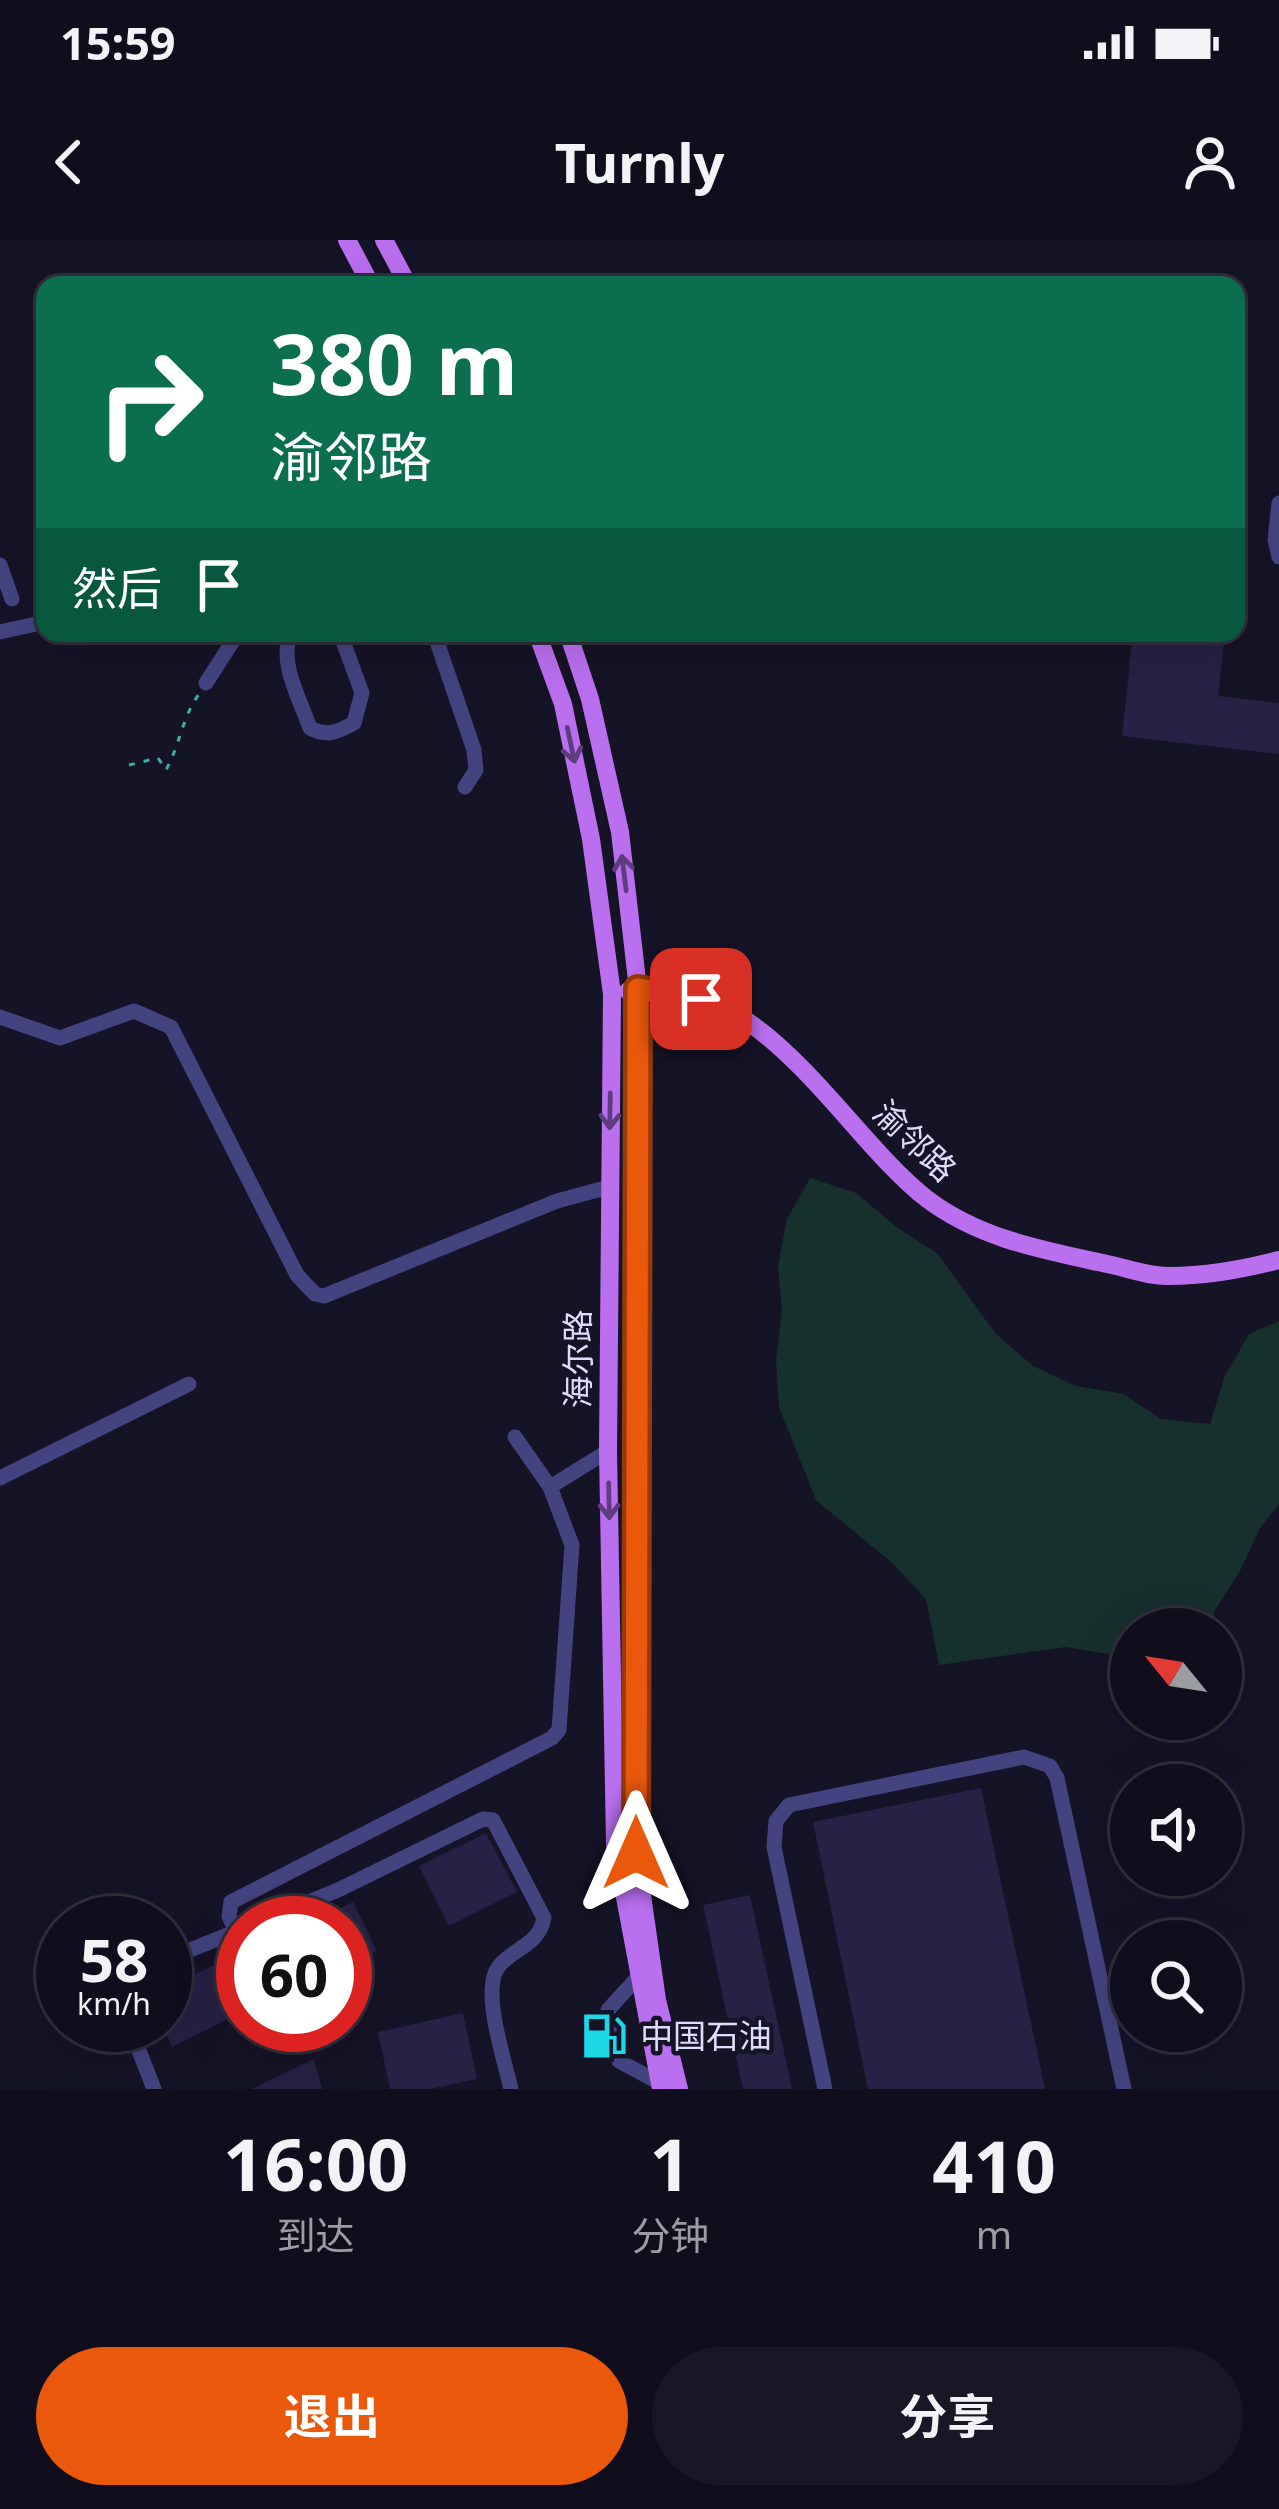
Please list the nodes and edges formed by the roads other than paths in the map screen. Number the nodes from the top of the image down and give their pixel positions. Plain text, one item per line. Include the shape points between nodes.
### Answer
1 (347, 240) edge
2 (384, 240) edge
3 (366, 276) edge
4 (403, 276) edge
5 (1279, 503) edge
6 (1279, 557) edge
7 (0, 565) edge
8 (12, 599) dead end
9 (36, 624) edge
10 (0, 632) edge
11 (232, 642) edge
12 (287, 642) edge
13 (343, 642) edge
14 (437, 642) edge
15 (540, 642) edge
16 (571, 642) edge
17 (206, 683) road end
18 (465, 788) dead end
19 (638, 989) junction
20 (612, 994) junction
21 (0, 1017) edge
22 (609, 1187) junction
23 (1279, 1260) edge
24 (189, 1384) dead end
25 (515, 1437) dead end
26 (608, 1451) junction
27 (0, 1478) edge
28 (550, 1487) junction
29 (243, 1896) edge
30 (323, 1896) edge
31 (638, 1978) junction
32 (140, 2052) edge
33 (666, 2087) edge
34 (154, 2089) edge
35 (511, 2089) edge
36 (825, 2089) edge
37 (1124, 2089) edge

1 - 3 main road
2 - 4 main road
5 - 6 street
7 - 8 street
9 - 10 street
11 - 17 street
12 - 13 street via 310,728 321,734 354,723 362,693
14 - 18 street via 474,750 476,770
15 -> 20 main road, 海尔路 via 582,794
19 -> 16 main road, 海尔路 via 620,832
19 - 20 main road, 渝邻路
19 - 23 main road, 渝邻路 via 701,999 764,1033 923,1196 1010,1243 1166,1277
19 - 33 main road, 海尔路 via 636,1853
20 -> 22 main road, 海尔路
21 - 22 street via 60,1038 134,1011 171,1027 297,1275 315,1294
22 - 26 main road, 海尔路
24 - 27 street
25 - 28 street
26 - 28 street
26 -> 31 main road, 海尔路 via 616,1844
28 - 29 street via 572,1545 559,1730
30 - 35 street via 493,1820 544,1918 537,1937 497,1968 491,1988
31 - 33 main road, 海尔路
31 - 33 street via 608,2010 619,2061
32 - 34 street
36 - 37 street via 774,1847 776,1821 789,1805 1024,1757 1050,1766 1057,1778

